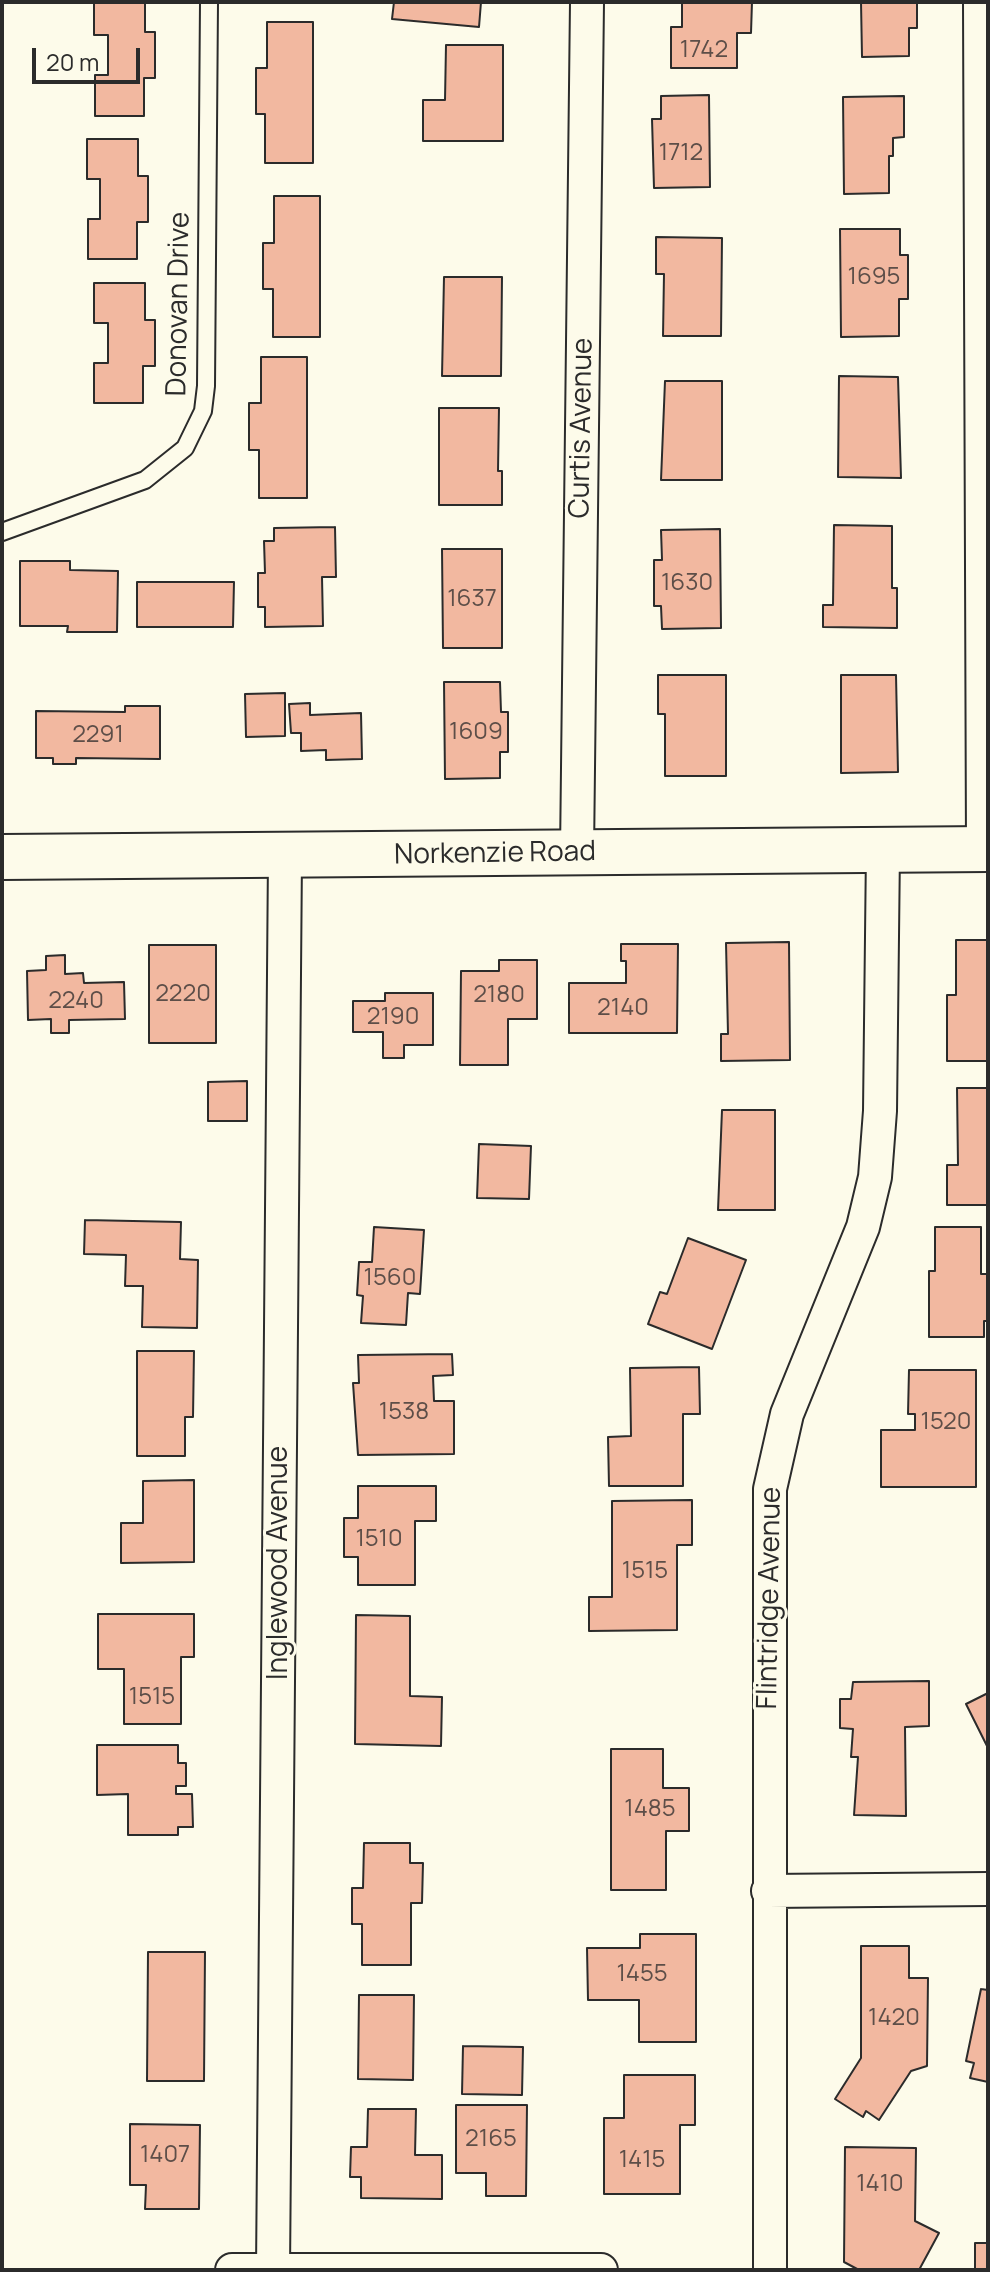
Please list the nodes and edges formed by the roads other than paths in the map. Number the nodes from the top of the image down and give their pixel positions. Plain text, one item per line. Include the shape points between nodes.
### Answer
1 (209, 2) edge
2 (587, 2) edge
3 (980, 2) edge
4 (2, 532) edge
5 (883, 849) junction
6 (986, 849) edge
7 (577, 853) junction
8 (285, 856) junction
9 (2, 857) edge
10 (988, 1889) edge
11 (768, 1891) junction
12 (232, 2270) edge
13 (273, 2270) edge
14 (601, 2270) edge
15 (770, 2270) edge

1 - 4 lane, Donovan Drive via 203,411 185,448 145,480
2 - 7 street, Curtis Avenue
3 - 6 street
5 - 6 street, Norkenzie Road
5 - 7 street, Norkenzie Road
5 - 11 street, Flintridge Avenue via 875,1177 863,1227 787,1414 770,1489
7 - 8 street, Norkenzie Road
8 - 9 street, Norkenzie Road
8 - 13 street, Inglewood Avenue
10 - 11 street
11 - 15 street, Flintridge Avenue
12 - 13 street
13 - 14 street

